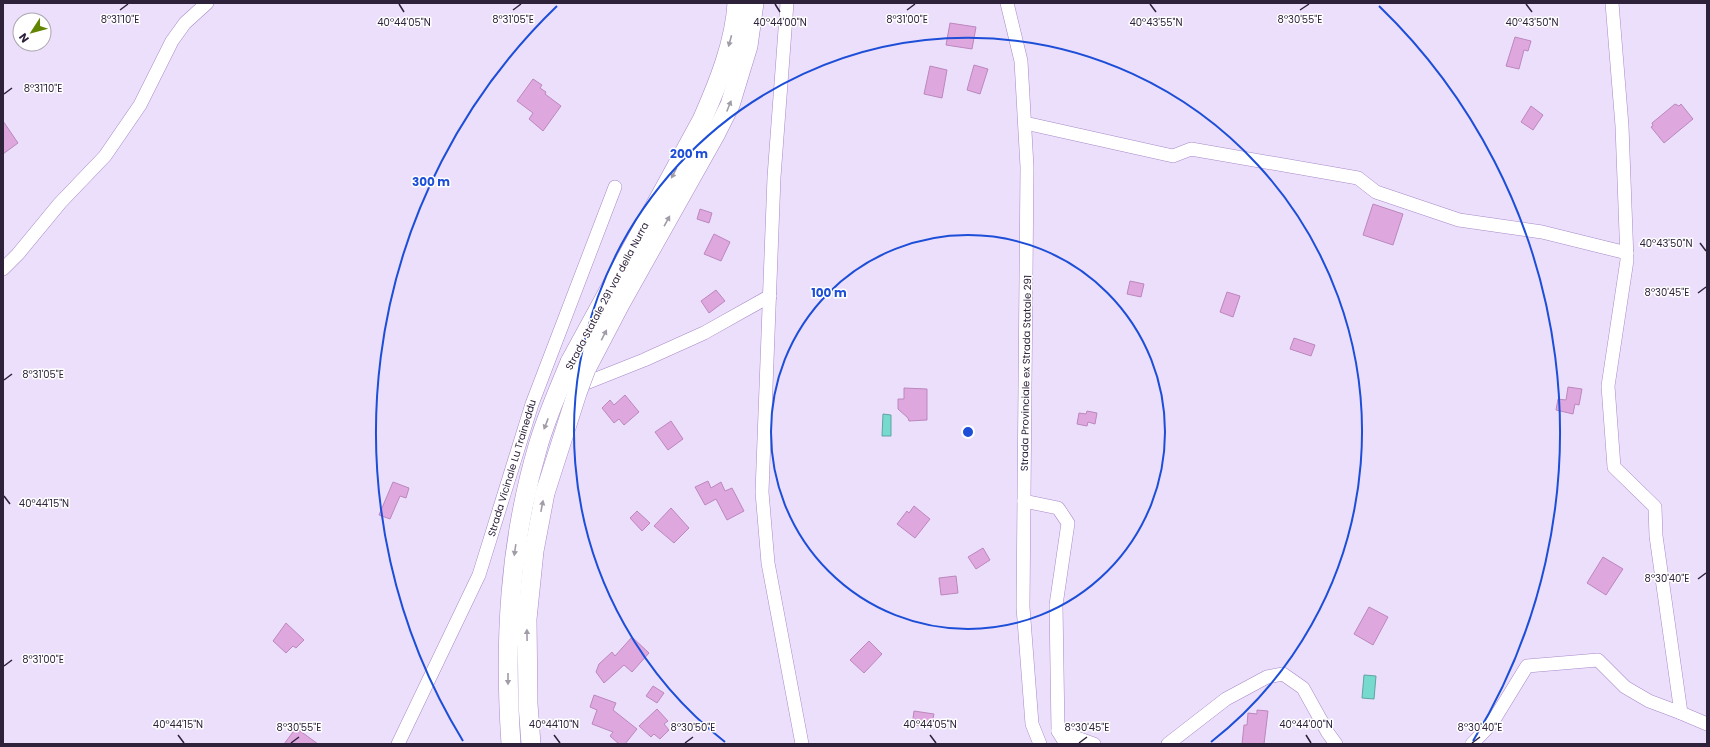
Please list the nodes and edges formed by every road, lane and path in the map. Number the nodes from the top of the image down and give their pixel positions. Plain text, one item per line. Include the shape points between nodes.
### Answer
1 (207, 3) edge
2 (737, 3) edge
3 (754, 3) edge
4 (787, 3) edge
5 (1007, 3) edge
6 (1612, 3) edge
7 (1025, 123) junction
8 (615, 187) dead end
9 (1627, 254) junction
10 (3, 269) edge
11 (770, 296) junction
12 (578, 365) junction
13 (532, 404) junction
14 (1024, 501) junction
15 (1681, 713) junction
16 (1707, 724) edge
17 (1058, 731) junction
18 (398, 744) edge
19 (511, 744) edge
20 (531, 744) edge
21 (802, 744) edge
22 (1040, 744) edge
23 (1066, 744) edge
24 (1094, 744) edge
25 (1168, 744) edge
26 (1336, 744) edge
27 (1472, 744) edge

1 - 10 street via 172,41 140,105 106,156 60,203
2 -> 12 highway, Strada Statale 291 var della Nurra via 737,17 720,80
12 -> 3 highway, Strada Statale 291 var della Nurra via 620,304 730,105 748,46
4 - 11 street via 774,177
5 - 7 street, Strada Provinciale ex Strada Statale 291 via 1021,61
6 - 9 street via 1622,126
7 - 9 street via 1173,156 1191,149 1358,178 1376,192 1459,220 1542,232
7 - 14 street, Strada Provinciale ex Strada Statale 291 via 1027,175
8 - 13 street, Strada Vicinale Lu Traineddu
9 - 15 street via 1608,386 1614,467 1655,508 1656,536
11 - 13 street via 698,336
11 - 21 street via 762,492 768,563
12 -> 19 highway, Strada Statale 291 var della Nurra, bridge via 538,445 516,543 508,620 508,706
20 -> 12 highway, Strada Statale 291 var della Nurra, bridge via 527,619 534,551 545,493 577,393
13 - 18 street, Strada Vicinale Lu Traineddu via 479,575
14 - 17 street via 1058,508 1068,523 1056,605
14 - 22 street, Strada Provinciale ex Strada Statale 291 via 1024,607 1032,724
15 - 16 street
15 - 27 street via 1649,701 1625,687 1598,660 1527,666 1492,723
17 - 23 street
17 - 24 street
25 - 26 street via 1226,699 1267,677 1283,674 1303,688

